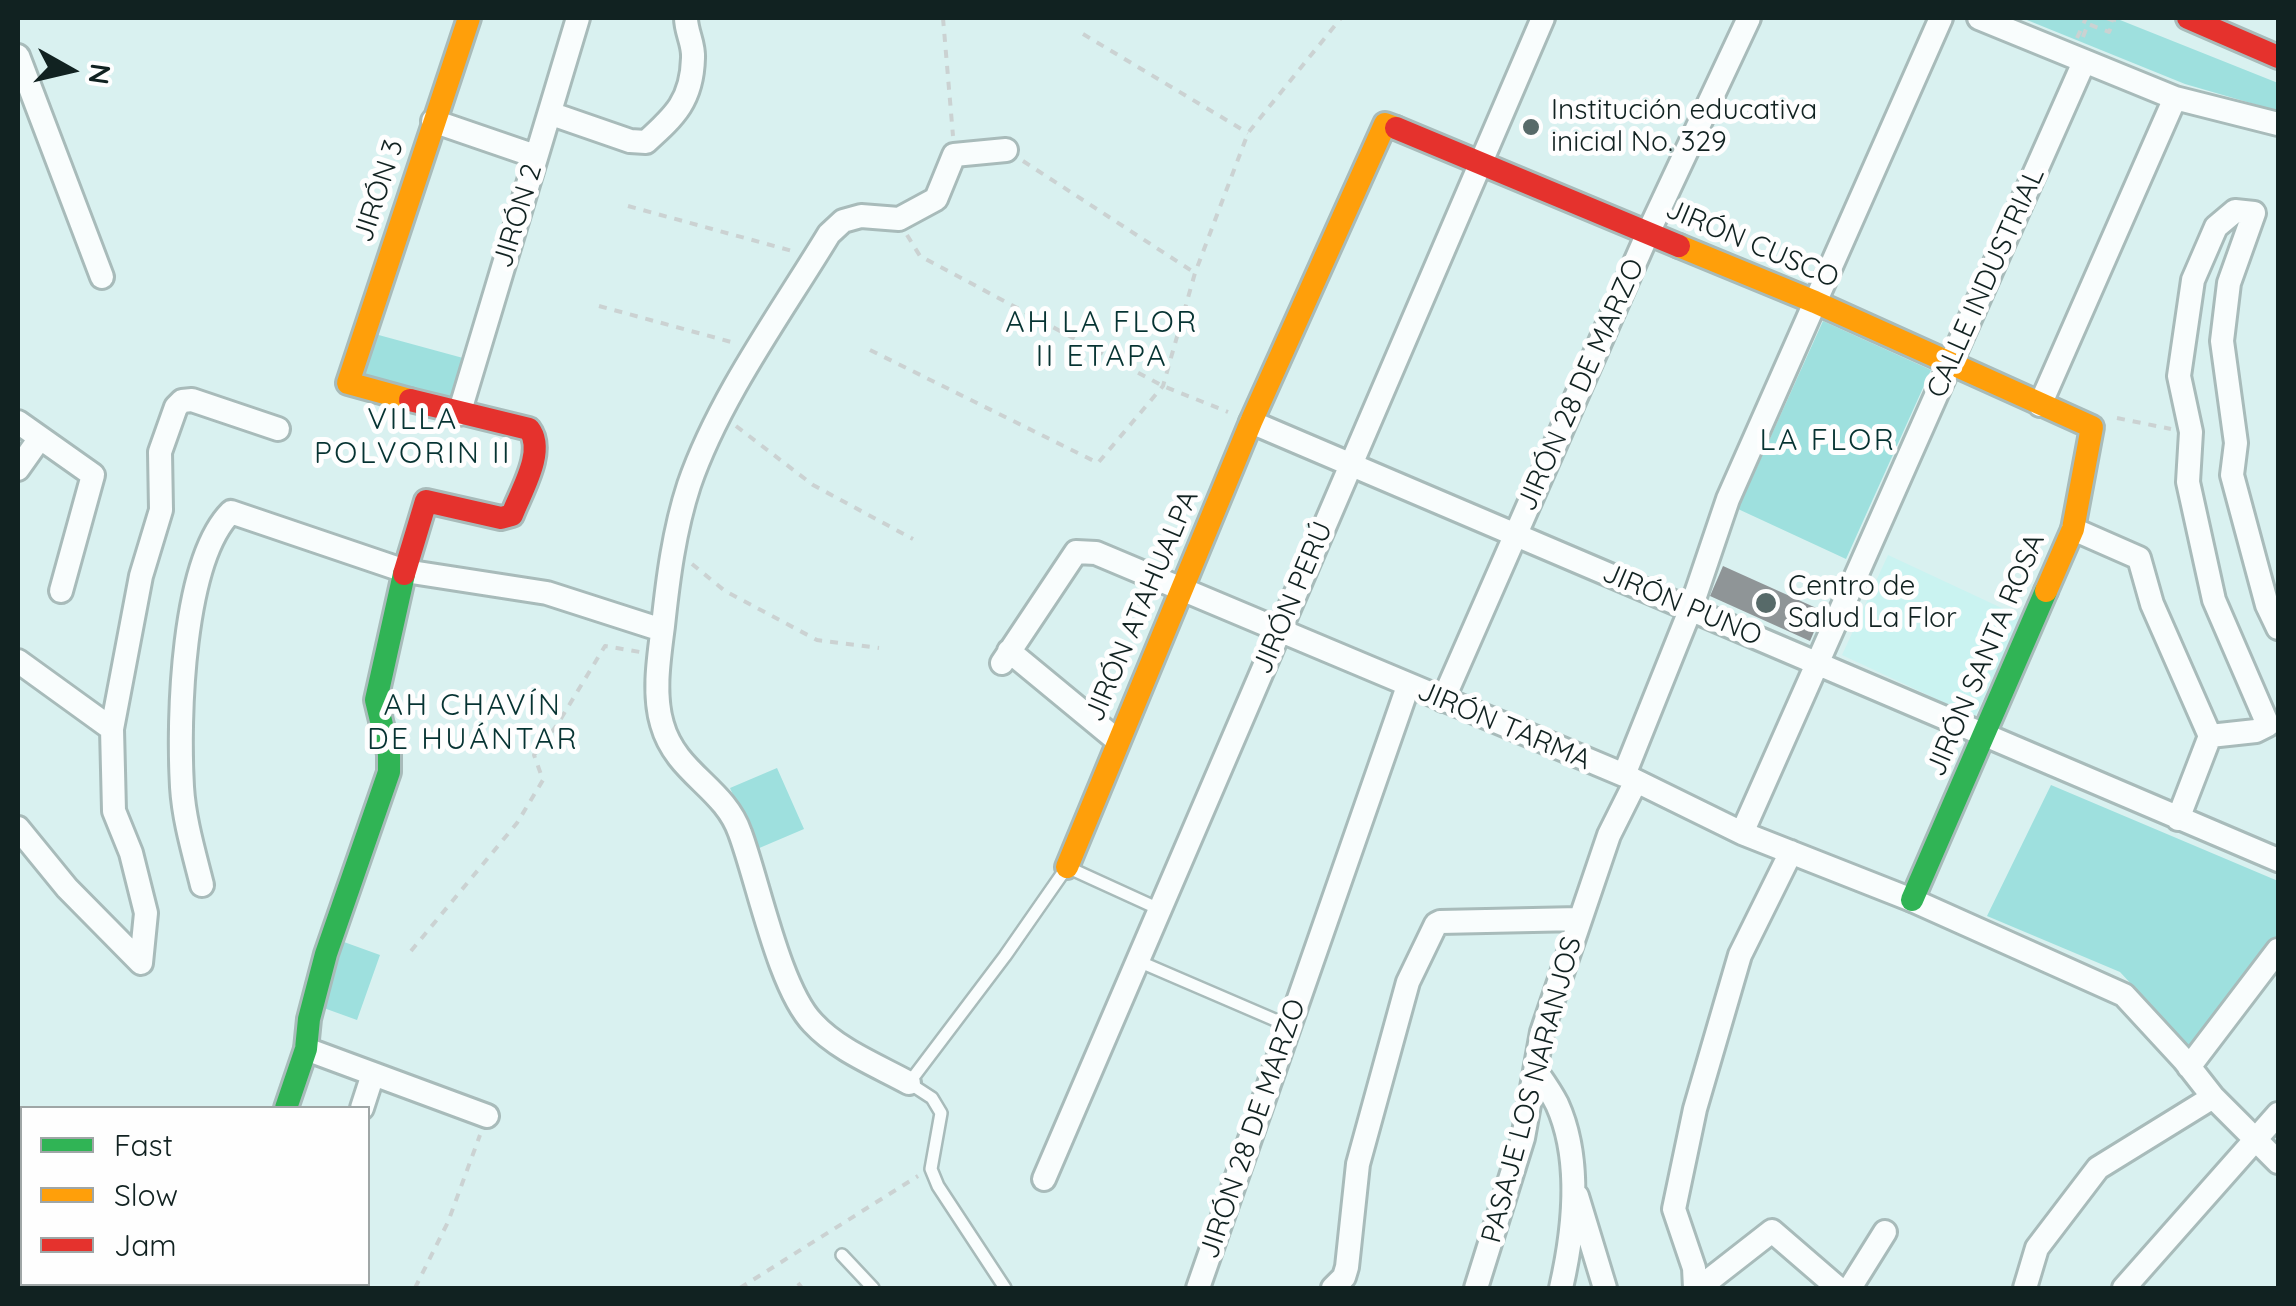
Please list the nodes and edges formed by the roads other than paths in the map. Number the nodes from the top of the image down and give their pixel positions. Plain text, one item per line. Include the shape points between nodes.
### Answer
1 (469, 18) edge
2 (578, 18) edge
3 (686, 18) edge
4 (1543, 18) edge
5 (1749, 18) edge
6 (1942, 18) edge
7 (1979, 18) edge
8 (2188, 18) edge
9 (2278, 57) edge
10 (18, 58) edge
11 (2084, 62) junction
12 (2175, 98) junction
13 (552, 114) junction
14 (433, 121) junction
15 (1385, 124) joint
16 (2278, 124) edge
17 (1006, 150) road end
18 (535, 156) junction
19 (1480, 163) junction
20 (1648, 233) junction
21 (102, 277) dead end
22 (1815, 302) junction
23 (1950, 364) junction
24 (2040, 404) junction
25 (459, 414) junction
26 (18, 422) edge
27 (1251, 422) junction
28 (2092, 426) joint
29 (278, 429) dead end
30 (40, 438) junction
31 (1351, 464) junction
32 (18, 469) edge
33 (2073, 530) junction
34 (1516, 534) junction
35 (405, 571) junction
36 (1182, 589) junction
37 (61, 591) dead end
38 (1691, 608) junction
39 (2278, 628) edge
40 (662, 630) junction
41 (1279, 631) junction
42 (18, 661) edge
43 (1817, 664) junction
44 (1408, 686) junction
45 (1443, 700) junction
46 (112, 729) junction
47 (1984, 736) junction
48 (2210, 736) junction
49 (1118, 742) junction
50 (1630, 778) junction
51 (2178, 819) junction
52 (18, 828) edge
53 (1742, 833) junction
54 (1791, 852) junction
55 (2278, 860) edge
56 (1067, 867) junction
57 (202, 885) dead end
58 (1912, 900) junction
59 (1160, 910) junction
60 (1579, 919) junction
61 (2278, 950) edge
62 (1138, 960) junction
63 (1289, 1026) junction
64 (306, 1049) junction
65 (2189, 1067) junction
66 (1536, 1071) junction
67 (372, 1074) junction
68 (909, 1083) junction
69 (2213, 1097) junction
70 (287, 1106) edge
71 (363, 1106) edge
72 (2278, 1114) edge
73 (487, 1116) road end
74 (2255, 1140) junction
75 (2278, 1162) edge
76 (1044, 1179) dead end
77 (1574, 1188) junction
78 (1885, 1232) dead end
79 (842, 1255) dead end
80 (873, 1288) edge
81 (1006, 1288) edge
82 (1198, 1288) edge
83 (1333, 1288) edge
84 (1476, 1288) edge
85 (1561, 1288) edge
86 (1604, 1288) edge
87 (1697, 1288) edge
88 (1838, 1288) edge
89 (1850, 1288) edge
90 (2025, 1288) edge
91 (2124, 1288) edge

1 - 14 main road, JIRÓN 3
2 - 13 street, JIRÓN 2
3 - 13 street via 693,58 688,89 680,110 646,142
4 - 19 street, JIRÓN PERÚ
5 - 20 street, JIRÓN 28 DE MARZO
6 - 22 street, PASAJE LOS NARANJOS
7 - 11 street
8 - 9 main road
10 - 21 street
11 - 12 street
11 - 23 street, CALLE INDUSTRIAL
12 - 16 street
12 - 24 street
13 - 18 street, JIRÓN 2
14 - 18 street
14 - 25 main road, JIRÓN 3 via 348,383
15 - 19 main road, JIRÓN CUSCO
15 - 27 main road, JIRÓN ATAHUALPA
17 - 40 street via 954,155 936,199 898,220 862,216 828,234 720,414 690,485
18 - 25 street, JIRÓN 2
19 - 20 main road, JIRÓN CUSCO
19 - 31 street, JIRÓN PERÚ
20 - 22 main road, JIRÓN CUSCO
20 - 34 street, JIRÓN 28 DE MARZO
22 - 23 main road, JIRÓN CUSCO
22 - 38 street, PASAJE LOS NARANJOS via 1728,499
23 - 24 main road, JIRÓN CUSCO
23 - 43 street, CALLE INDUSTRIAL
24 - 28 main road, JIRÓN CUSCO
25 - 35 main road via 529,429 536,450 512,515 426,502
26 - 30 street
27 - 31 street, JIRÓN PUNO
27 - 36 main road, JIRÓN ATAHUALPA
28 - 33 main road, JIRÓN SANTA ROSA
29 - 46 street via 192,400 176,406 160,452 161,510
30 - 32 street
30 - 37 street via 92,475
31 - 34 street, JIRÓN PUNO
31 - 41 street, JIRÓN PERÚ
33 - 47 main road, JIRÓN SANTA ROSA
33 - 48 street via 2139,558
34 - 38 street, JIRÓN PUNO
34 - 45 street, JIRÓN 28 DE MARZO
35 - 40 street via 546,593
35 - 57 street via 238,512 227,515 206,551 184,668 182,788
35 - 64 main road via 376,700 389,772 326,954
36 - 41 street, JIRÓN TARMA
36 - 49 main road, JIRÓN ATAHUALPA
36 - 49 street, JIRÓN TARMA via 1096,552 1076,552 1006,657
38 - 43 street, JIRÓN PUNO
38 - 50 street, PASAJE LOS NARANJOS
39 - 48 street via 2232,475 2236,443 2222,341 2229,283 2254,212 2235,210 2216,226 2193,280 2179,376 2191,432 2188,482 2214,600 2268,725
40 - 68 street via 661,723 677,760 722,800 739,829 791,987 811,1022 843,1048
41 - 44 street, JIRÓN TARMA
41 - 59 street, JIRÓN PERÚ
42 - 46 street
43 - 47 street, JIRÓN PUNO
43 - 53 street, CALLE INDUSTRIAL
44 - 45 street, JIRÓN TARMA
44 - 63 street, JIRÓN 28 DE MARZO
45 - 50 street, JIRÓN TARMA
46 - 52 street via 114,811 146,914 141,963
47 - 51 street, JIRÓN PUNO
47 - 58 main road, JIRÓN SANTA ROSA
48 - 51 street
49 - 56 main road, JIRÓN ATAHUALPA
50 - 53 street, JIRÓN TARMA
50 - 60 street, PASAJE LOS NARANJOS
51 - 55 street, JIRÓN PUNO
53 - 54 street, JIRÓN TARMA
54 - 58 street, JIRÓN TARMA
54 - 87 street via 1740,954 1692,1125 1674,1209
56 - 59 lane
56 - 68 lane, JIRÓN ATAHUALPA
58 - 65 street, JIRÓN TARMA via 2124,995
59 - 62 street, JIRÓN PERÚ
60 - 66 street, PASAJE LOS NARANJOS
60 - 83 street via 1436,924 1408,982 1358,1164 1347,1267
61 - 65 street
62 - 63 lane
62 - 76 street, JIRÓN PERÚ
63 - 82 street, JIRÓN 28 DE MARZO
64 - 67 street
64 - 70 main road
65 - 69 street, JIRÓN TARMA
66 - 77 street via 1562,1119
66 - 84 street, PASAJE LOS NARANJOS
67 - 71 street
67 - 73 street
68 - 81 lane via 941,1112 930,1168 938,1186
69 - 74 street, JIRÓN TARMA
69 - 90 street via 2098,1168 2037,1248
72 - 74 street
74 - 75 street, JIRÓN TARMA
74 - 91 street
77 - 85 street
77 - 86 street
78 - 89 street
79 - 80 lane
87 - 88 street via 1767,1231

